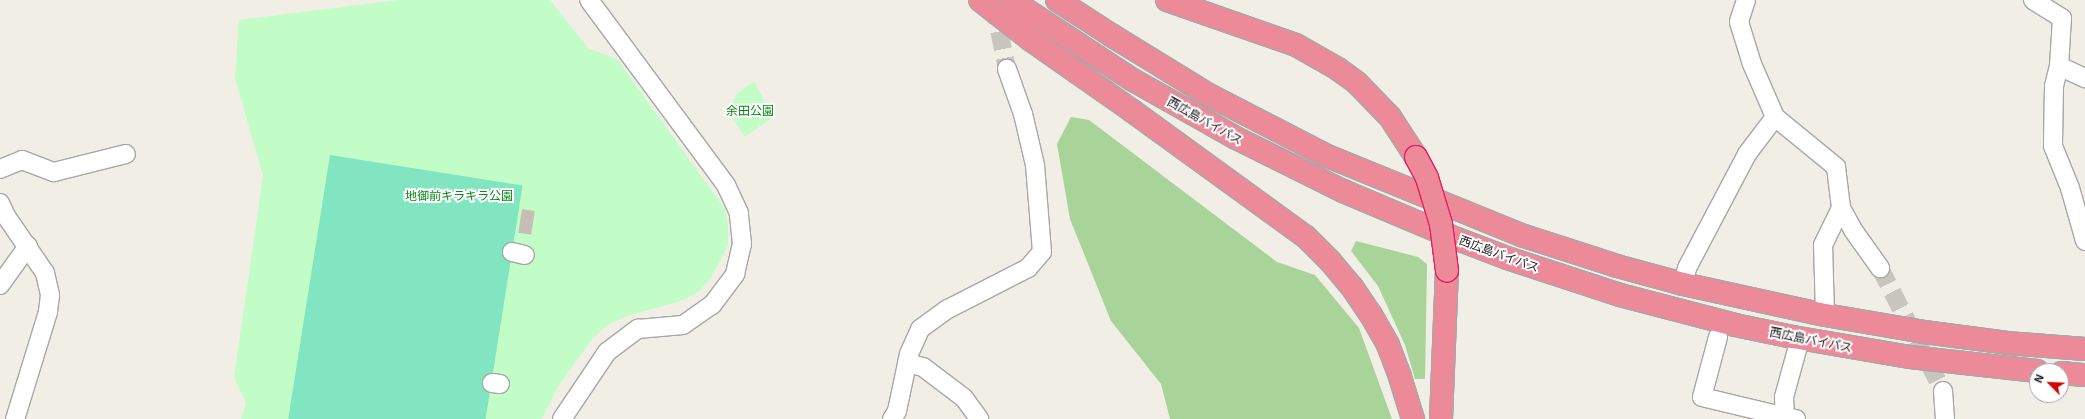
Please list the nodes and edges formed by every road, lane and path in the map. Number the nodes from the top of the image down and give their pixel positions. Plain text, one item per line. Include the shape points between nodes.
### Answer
1 (589, 0) edge
2 (980, 0) edge
3 (1011, 0) edge
4 (1057, 0) edge
5 (1167, 0) edge
6 (1746, 0) edge
7 (2033, 0) edge
8 (2058, 66) junction
9 (1007, 69) tunnel mouth
10 (2085, 78) edge
11 (1775, 117) junction
12 (126, 154) dead end
13 (0, 169) edge
14 (0, 203) edge
15 (1841, 208) junction
16 (2085, 241) edge
17 (28, 246) junction
18 (1880, 268) tunnel mouth
19 (1683, 284) junction
20 (0, 285) edge
21 (1825, 315) junction
22 (1718, 337) dead end
23 (1800, 338) junction
24 (2085, 349) edge
25 (907, 363) junction
26 (2029, 370) edge
27 (2069, 373) edge
28 (2085, 374) edge
29 (1943, 391) tunnel mouth
30 (1789, 418) edge
31 (15, 419) edge
32 (562, 419) edge
33 (892, 419) edge
34 (979, 419) edge
35 (1413, 419) edge
36 (1441, 419) edge
37 (1945, 419) edge

1 - 32 street via 726,185 739,213 742,244 735,274 712,305 683,325 638,329 607,352
2 - 35 highway via 1038,45 1293,227 1322,254 1352,287 1388,345
3 - 23 highway, 西広島バイパス via 1184,110 1289,165 1397,215 1500,255 1620,295 1735,325
4 - 19 highway, 西広島バイパス via 1209,95 1325,155 1521,235
5 - 36 highway, bridge via 1296,45 1357,83 1390,117 1427,178 1441,224 1447,271
6 - 11 street via 1739,22 1752,64
7 - 8 street via 2062,18
8 - 10 street
8 - 16 street via 2054,86 2053,146 2070,188
9 - 25 street via 1023,114 1035,165 1042,252 1028,268 948,309 920,329
11 - 15 street via 1836,168
11 - 19 street via 1747,154 1687,268
12 - 13 street via 54,172 22,160
14 - 17 street via 6,216
15 - 18 street
15 - 21 street via 1823,245
17 - 20 street
17 - 31 street via 46,273 50,295 48,312
19 - 21 highway, 西広島バイパス
21 - 24 highway, 西広島バイパス via 2007,343
22 - 30 street via 1702,398
23 - 26 highway, 西広島バイパス via 1910,357
23 - 30 street via 1784,397
25 - 33 street via 897,411
25 - 34 street via 923,367 964,398
27 - 28 highway
29 - 37 street

